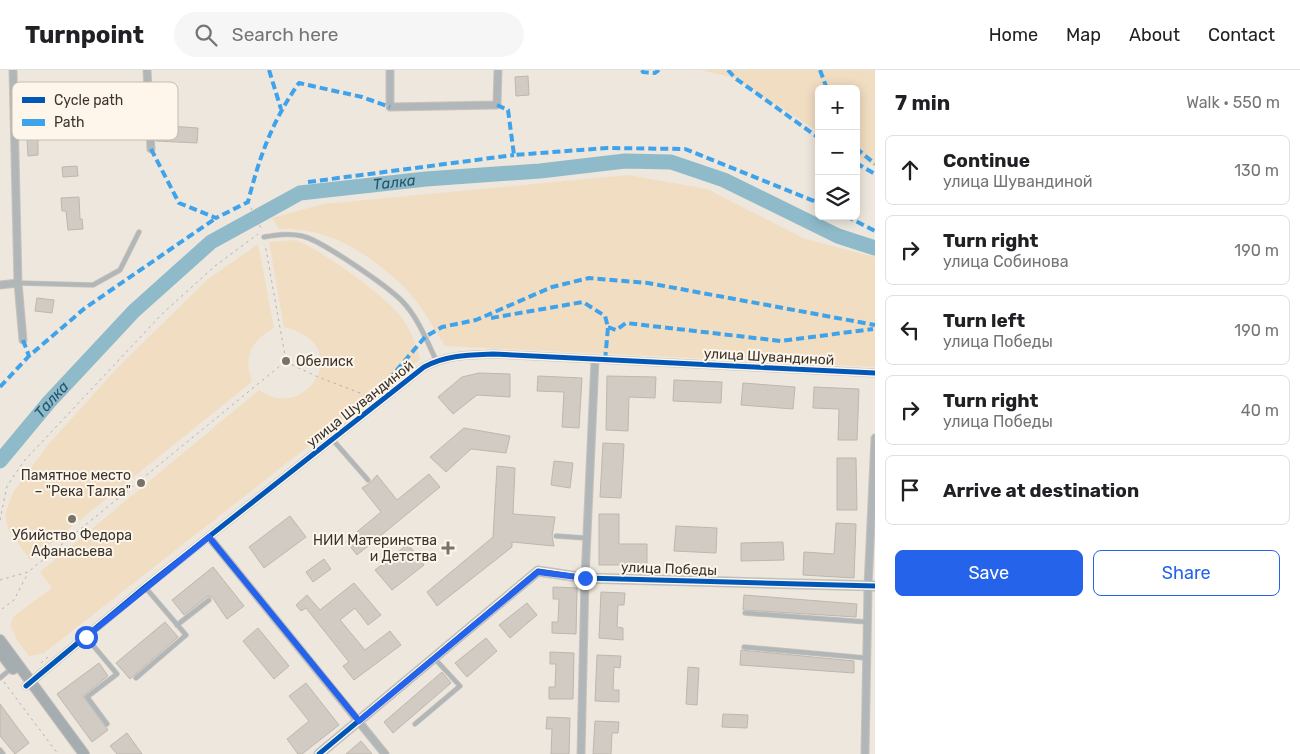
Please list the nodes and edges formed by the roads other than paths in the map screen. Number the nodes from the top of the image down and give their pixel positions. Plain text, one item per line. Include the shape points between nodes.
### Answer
1 (390, 70) edge
2 (498, 70) edge
3 (15, 140) edge
4 (150, 140) edge
5 (151, 149) dead end
6 (139, 232) dead end
7 (264, 234) road end
8 (18, 283) junction
9 (0, 285) edge
10 (23, 340) dead end
11 (436, 360) junction
12 (595, 360) junction
13 (875, 373) edge
14 (875, 438) edge
15 (332, 440) junction
16 (875, 452) edge
17 (368, 480) dead end
18 (873, 517) edge
19 (556, 536) dead end
20 (209, 537) junction
21 (586, 538) junction
22 (585, 578) junction
23 (871, 586) edge
24 (145, 588) junction
25 (208, 600) dead end
26 (745, 613) dead end
27 (870, 623) edge
28 (177, 625) junction
29 (86, 637) junction
30 (0, 640) edge
31 (744, 647) dead end
32 (0, 652) edge
33 (875, 654) edge
34 (867, 656) junction
35 (434, 658) junction
36 (15, 666) junction
37 (0, 678) edge
38 (136, 678) dead end
39 (29, 684) junction
40 (359, 721) junction
41 (108, 724) dead end
42 (415, 724) dead end
43 (0, 750) edge
44 (3, 754) edge
45 (76, 754) edge
46 (84, 754) edge
47 (319, 754) edge
48 (385, 754) edge
49 (581, 754) edge
50 (865, 754) edge

1 - 2 street via 390,107 497,105
3 - 8 street
4 - 5 street
6 - 8 lane via 120,270 93,285
7 - 11 lane via 303,236 318,242 374,279 402,301
8 - 9 street
8 - 10 street
11 - 12 street, улица Шувандиной via 493,354
11 - 15 street, улица Шувандиной
12 - 13 street, улица Шувандиной
12 - 21 street
14 - 16 street
15 - 17 lane
15 - 20 street, улица Шувандиной
16 - 18 street
18 - 23 street
19 - 21 lane
20 - 24 street, улица Шувандиной
20 - 40 street
21 - 22 street
22 - 23 street, улица Победы
22 - 35 street, улица Победы via 538,572
22 - 49 street
23 - 27 street
24 - 28 lane
24 - 29 street, улица Шувандиной
25 - 28 lane
26 - 27 lane
27 - 34 street
28 - 38 lane via 186,635
29 - 39 street, улица Шувандиной
29 - 41 lane via 117,674 87,697
30 - 36 main road
31 - 34 lane
32 - 36 main road
33 - 34 lane
34 - 50 street
35 - 40 street, улица Победы
35 - 42 lane via 460,686
36 - 37 lane
36 - 39 main road
39 - 45 main road
39 - 46 main road
40 - 47 street, улица Победы
40 - 48 street
43 - 44 lane

